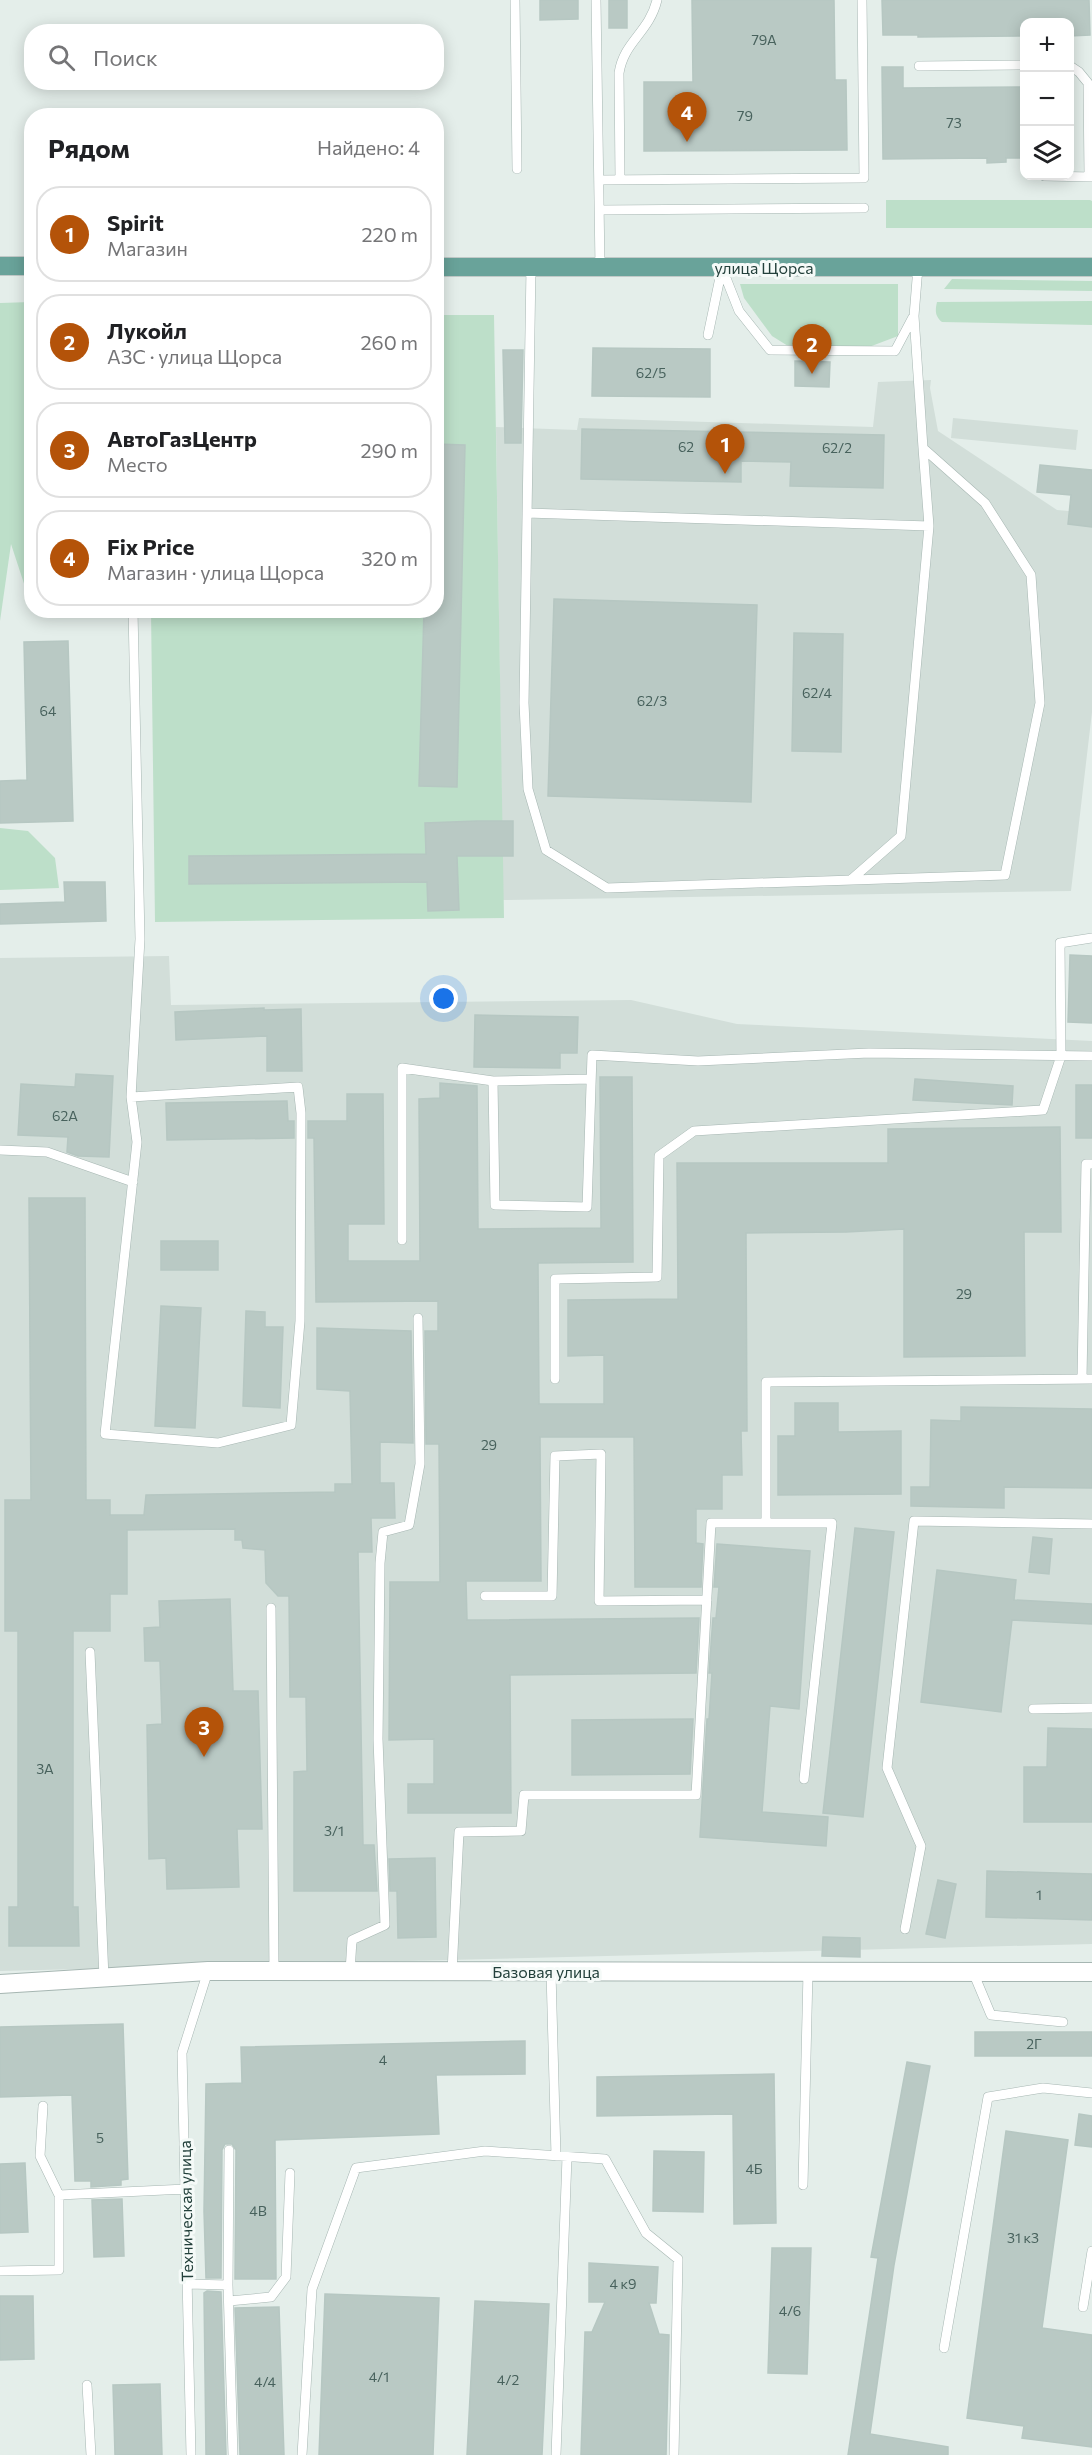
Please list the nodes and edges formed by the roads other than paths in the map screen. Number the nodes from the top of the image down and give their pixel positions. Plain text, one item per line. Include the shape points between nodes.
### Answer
1 (516, 0) edge
2 (596, 0) edge
3 (657, 0) edge
4 (862, 0) edge
5 (1020, 65) edge
6 (920, 66) dead end
7 (1074, 69) edge
8 (517, 169) dead end
9 (1074, 176) edge
10 (1090, 176) edge
11 (599, 180) junction
12 (620, 180) junction
13 (864, 208) dead end
14 (600, 210) junction
15 (0, 266) edge
16 (24, 266) edge
17 (444, 267) edge
18 (531, 267) junction
19 (600, 267) junction
20 (918, 267) junction
21 (1092, 267) edge
22 (722, 268) junction
23 (914, 316) junction
24 (708, 335) dead end
25 (923, 448) junction
26 (527, 513) junction
27 (929, 526) junction
28 (133, 618) edge
29 (853, 879) junction
30 (1092, 938) edge
31 (1061, 1056) junction
32 (1092, 1056) edge
33 (591, 1079) junction
34 (493, 1081) junction
35 (131, 1097) junction
36 (0, 1150) edge
37 (1092, 1164) edge
38 (133, 1182) junction
39 (402, 1240) dead end
40 (418, 1318) dead end
41 (555, 1379) dead end
42 (1087, 1379) edge
43 (766, 1522) junction
44 (1092, 1524) edge
45 (485, 1596) dead end
46 (707, 1600) junction
47 (271, 1608) dead end
48 (90, 1652) dead end
49 (1033, 1708) dead end
50 (1092, 1708) edge
51 (804, 1779) dead end
52 (905, 1929) dead end
53 (208, 1971) junction
54 (274, 1972) junction
55 (350, 1972) junction
56 (452, 1972) junction
57 (551, 1972) junction
58 (808, 1972) junction
59 (973, 1972) junction
60 (1092, 1972) edge
61 (104, 1978) junction
62 (0, 1984) edge
63 (1063, 2022) dead end
64 (1092, 2093) edge
65 (43, 2106) dead end
66 (229, 2150) dead end
67 (556, 2156) junction
68 (567, 2157) junction
69 (290, 2173) dead end
70 (803, 2185) dead end
71 (186, 2189) junction
72 (59, 2195) junction
73 (1092, 2251) edge
74 (0, 2271) edge
75 (188, 2284) junction
76 (228, 2285) junction
77 (229, 2301) junction
78 (1083, 2307) dead end
79 (944, 2348) dead end
80 (87, 2385) dead end
81 (91, 2455) edge
82 (191, 2455) edge
83 (233, 2455) edge
84 (302, 2455) edge
85 (556, 2455) edge
86 (674, 2455) edge

1 - 8 lane
2 - 11 lane
3 - 12 lane via 646,27 621,59
4 - 12 lane via 864,178
5 - 6 lane
7 - 10 lane via 1088,83
9 - 10 lane
11 - 12 lane
11 - 14 lane
13 - 14 lane
14 - 19 lane
15 - 16 main road
17 - 18 main road, улица Щорса
18 - 19 main road, улица Щорса
18 - 26 lane
19 - 22 main road, улица Щорса
20 - 21 main road, улица Щорса
20 - 22 main road, улица Щорса
20 - 23 lane
22 - 23 lane via 739,311 770,350 895,351
22 - 24 lane
23 - 25 lane
25 - 27 lane
25 - 29 lane via 985,503 1031,575 1040,704 1005,874
26 - 27 lane
26 - 29 lane via 528,789 546,850 607,888
27 - 29 lane via 901,836
28 - 35 lane via 140,939
30 - 31 lane via 1060,943
31 - 32 lane
31 - 33 lane via 869,1053 698,1061 592,1055
31 - 41 lane via 1043,1110 694,1131 659,1156 657,1277 555,1280
33 - 34 lane
33 - 34 lane via 587,1207 495,1205
34 - 39 lane via 402,1068
35 - 38 lane via 137,1142
35 - 38 lane via 298,1087 300,1321 291,1425 218,1443 105,1434
36 - 38 lane via 47,1152
37 - 42 lane via 1086,1164
40 - 55 lane via 420,1464 409,1525 383,1532 380,1563 378,1739 385,1925 352,1940
42 - 43 lane via 766,1382
43 - 46 lane via 711,1523
43 - 51 lane via 832,1523
44 - 52 lane via 914,1521 887,1768 921,1846
45 - 46 lane via 552,1596 555,1456 601,1454 598,1601
46 - 56 lane via 696,1795 524,1795 521,1831 459,1832
47 - 54 lane
48 - 61 lane
49 - 50 lane
53 - 54 street, Базовая улица
53 - 61 street, Базовая улица
53 - 71 lane, Техническая улица via 183,2053
54 - 55 street, Базовая улица
55 - 56 street, Базовая улица
56 - 57 street, Базовая улица
57 - 58 street, Базовая улица
57 - 67 lane
58 - 59 street, Базовая улица
58 - 70 lane
59 - 60 street, Базовая улица
59 - 63 lane via 991,2015
61 - 62 street, Базовая улица
64 - 79 lane via 1043,2088 988,2097
65 - 72 lane via 40,2156
66 - 76 lane
67 - 68 lane
67 - 84 lane via 485,2151 356,2168 312,2289
68 - 85 lane
68 - 86 lane via 604,2159 646,2233 678,2259
69 - 77 lane via 286,2277 272,2297
71 - 72 lane
71 - 75 lane, Техническая улица
72 - 74 lane via 59,2271
73 - 78 lane
75 - 76 lane
75 - 82 lane, Техническая улица
76 - 77 lane
77 - 83 lane
80 - 81 lane

